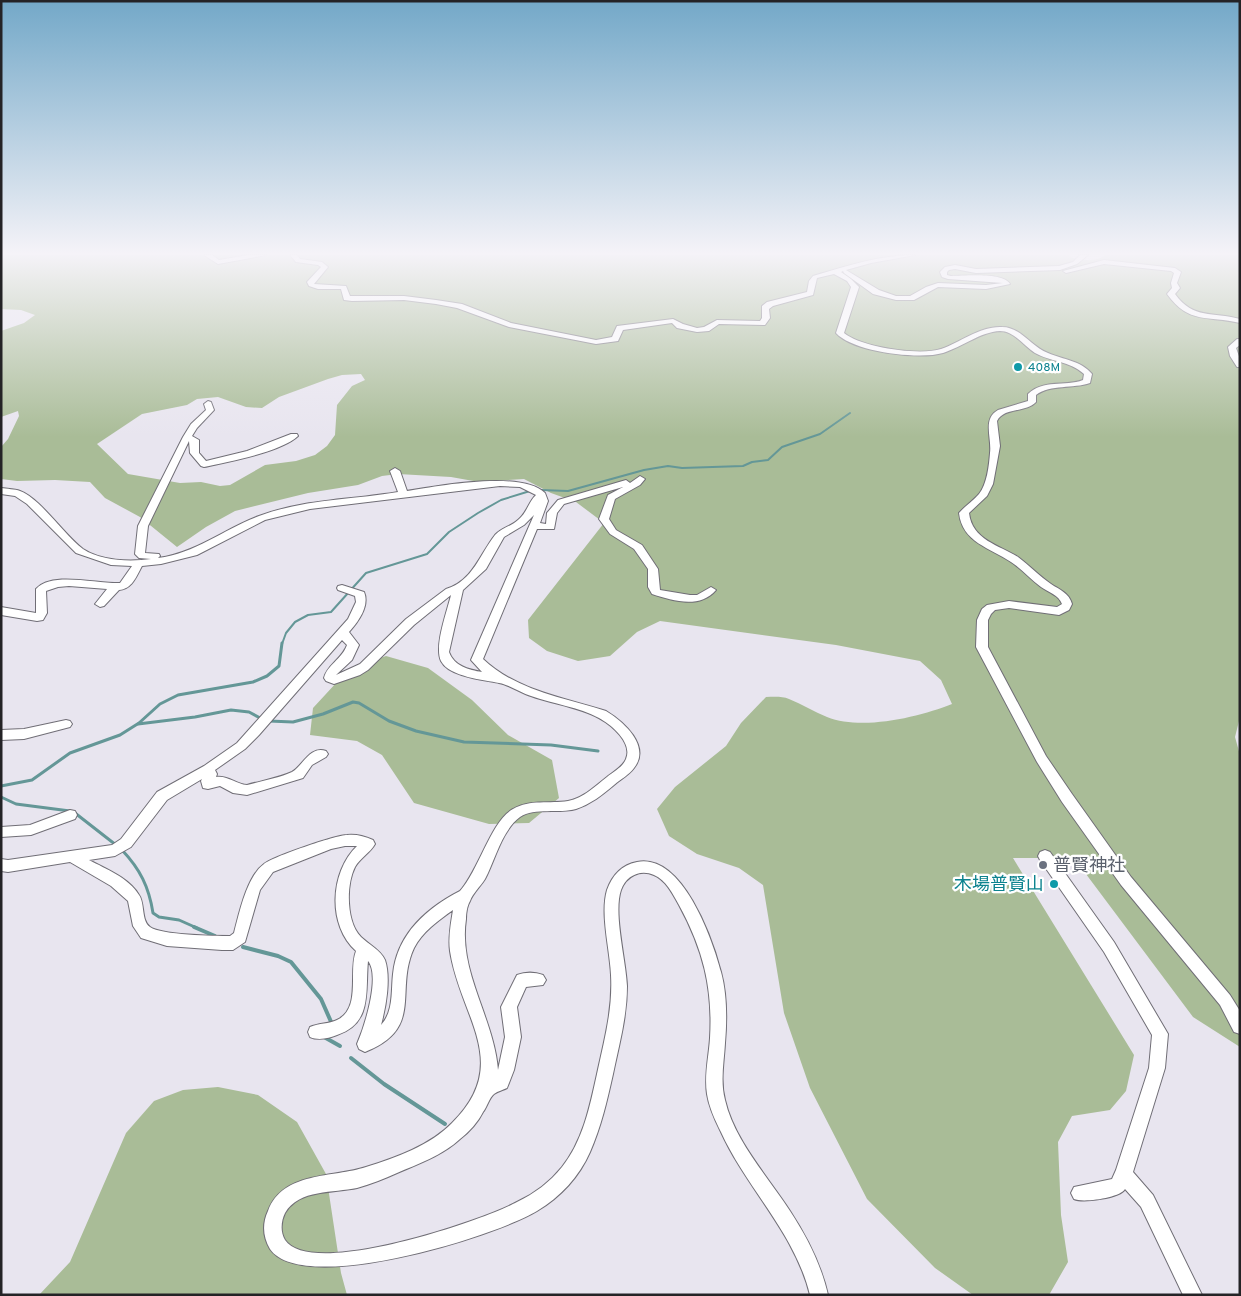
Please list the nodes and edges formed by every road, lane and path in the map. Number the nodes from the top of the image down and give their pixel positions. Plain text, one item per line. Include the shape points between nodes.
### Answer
1 (484, 315) edge
2 (766, 315) edge
3 (846, 315) edge
4 (1200, 315) edge
5 (1240, 320) edge
6 (1240, 341) edge
7 (1240, 365) edge
8 (208, 404) dead end
9 (294, 436) dead end
10 (187, 437) junction
11 (394, 470) dead end
12 (1, 490) edge
13 (403, 493) junction
14 (540, 493) junction
15 (534, 526) junction
16 (183, 555) junction
17 (139, 563) junction
18 (115, 587) junction
19 (348, 589) dead end
20 (458, 589) junction
21 (711, 590) dead end
22 (100, 604) dead end
23 (1, 611) edge
24 (342, 633) junction
25 (504, 681) junction
26 (66, 724) dead end
27 (1, 735) edge
28 (322, 754) dead end
29 (208, 769) junction
30 (70, 815) dead end
31 (1, 832) edge
32 (1045, 856) dead end
33 (73, 857) junction
34 (1, 865) edge
35 (464, 896) junction
36 (364, 948) junction
37 (538, 980) dead end
38 (1240, 1028) edge
39 (316, 1032) dead end
40 (487, 1089) junction
41 (1124, 1174) junction
42 (1080, 1193) dead end
43 (819, 1295) edge
44 (1193, 1295) edge

1 - 2 street via 509,325 596,342 615,339 620,328 673,321 697,330 717,322 762,323
3 - 38 street via 840,333 842,337 924,354 946,349 992,330 1005,329 1015,333 1036,351 1076,363 1088,374 1087,381 1078,385 1037,389 1027,407 994,417 996,442 988,484 983,495 964,513 963,521 981,541 1014,558 1062,595 1067,604 1059,612 1004,604 989,608 982,628 982,647 1041,759 1067,798 1126,882 1225,1000
4 - 5 street
6 - 7 street via 1232,347
8 - 10 street via 210,410
9 - 10 street via 279,444 204,464 194,453 195,440
10 - 16 street via 143,526 140,554
11 - 13 street
12 - 17 street via 18,493 80,550 112,561
13 - 14 street via 506,483 526,486
13 - 16 street via 300,506 262,519
14 - 15 street via 543,501
14 - 20 street via 531,512 521,523 500,535 482,567
15 - 21 street via 551,526 550,515 561,502 640,479 611,497 604,519 613,532 638,547 653,569 656,592 694,598
15 - 25 street via 477,660 483,668
16 - 17 street via 160,562
17 - 18 street via 130,579 123,586
18 - 22 street
18 - 23 street via 49,585 41,589 40,616
19 - 24 street via 360,594 361,602 353,621
20 - 24 street via 450,591 410,622 364,667 334,680 330,678 331,673 348,657 352,645
20 - 25 street via 443,652 447,662 466,673
24 - 29 street via 241,746
25 - 35 street via 602,714 616,722 630,741 633,760 578,804 524,809 515,814 502,828 472,888
26 - 27 street
28 - 29 street via 308,762 298,775 247,790 224,782 208,784 211,774
29 - 33 street via 162,796 121,847
30 - 31 street via 31,830
32 - 41 street via 1109,948 1160,1034 1157,1068
33 - 34 street
33 - 36 street via 116,882 134,898 140,926 146,933 167,939 233,943 240,937 254,888 268,868 329,844 361,841 368,844 348,868 343,891 350,934
35 - 36 street via 429,921 409,944 401,965 396,1020 377,1039 365,1044 380,994 378,962
35 - 40 street via 457,946 465,983 491,1056
36 - 39 street via 359,959 360,993 352,1017 335,1028
37 - 40 street via 522,980 509,1007 513,1037 506,1070 501,1082
40 - 43 street via 454,1134 417,1154 360,1178 301,1189 288,1196 274,1217 272,1228 277,1245 298,1260 347,1260 407,1251 493,1225 550,1192 580,1157 612,1045 620,986 612,901 615,887 622,876 633,869 648,867 666,875 689,910 714,975 718,1031 717,1103 728,1133 795,1234 817,1282
41 - 42 street via 1116,1187
41 - 44 street via 1147,1202

